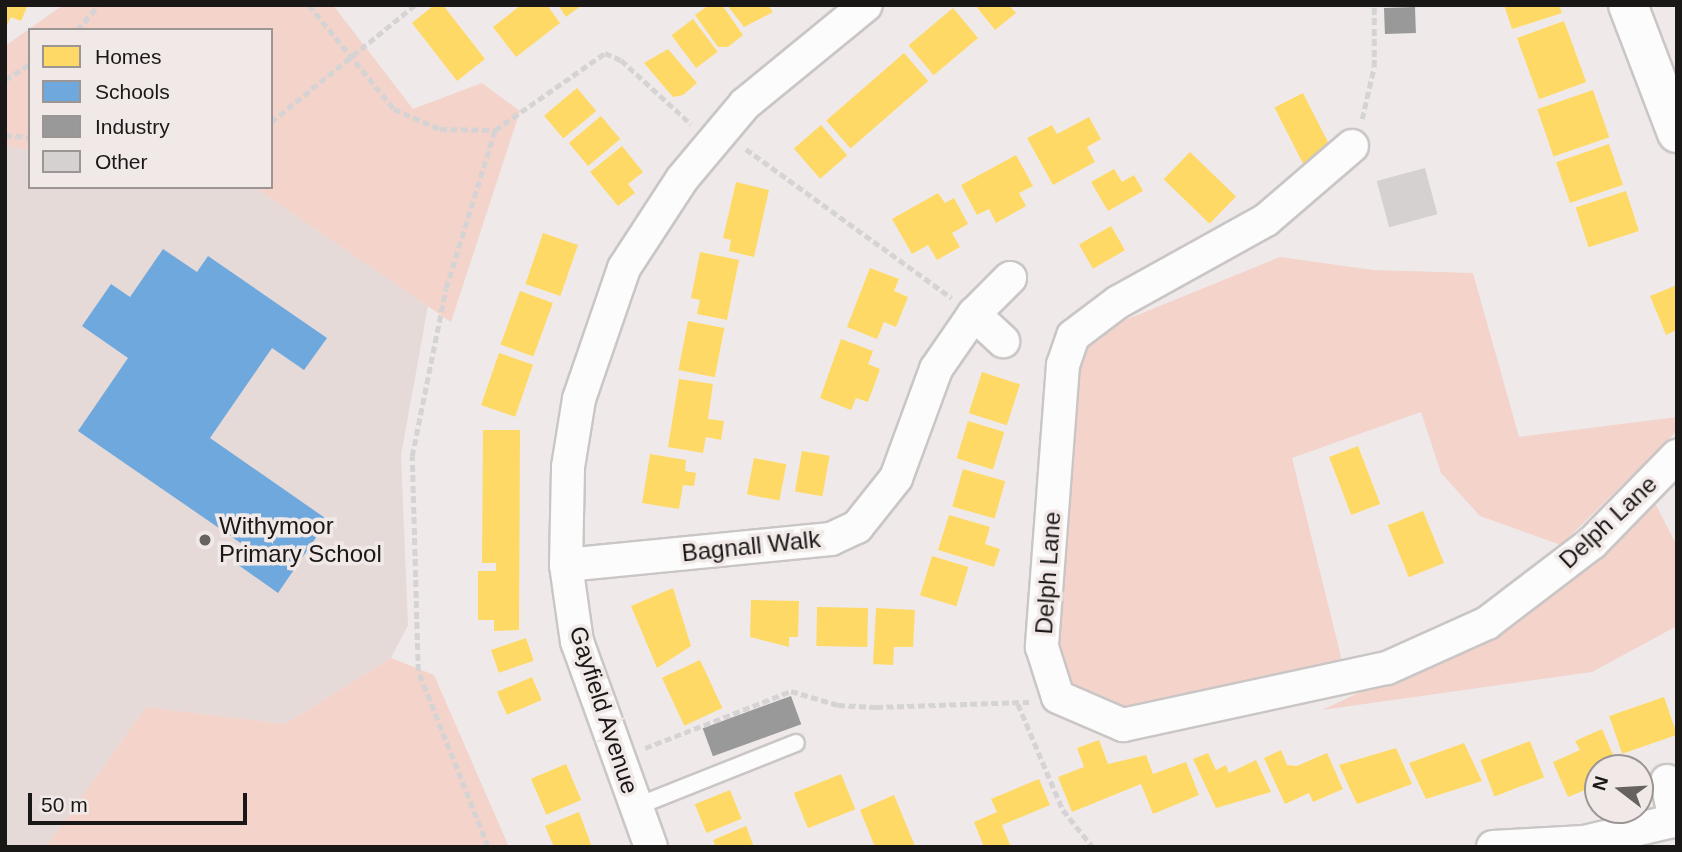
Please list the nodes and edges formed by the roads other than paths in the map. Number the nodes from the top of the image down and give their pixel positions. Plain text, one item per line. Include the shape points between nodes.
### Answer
1 (866, 5) edge
2 (1628, 5) edge
3 (1677, 133) edge
4 (1352, 146) road end
5 (1010, 278) dead end
6 (974, 314) junction
7 (1003, 341) dead end
8 (1677, 456) edge
9 (566, 565) junction
10 (796, 743) dead end
11 (1667, 780) dead end
12 (635, 807) junction
13 (1676, 821) edge
14 (651, 847) edge
15 (1493, 847) edge

1 - 9 street, Gayfield Avenue via 785,68 710,142 624,268 596,341 568,467
2 - 3 street
4 - 8 street, Delph Lane via 1266,220 1118,302 1073,336 1063,365 1042,647 1058,697 1123,725 1387,668 1487,623 1592,543
5 - 6 street, Bagnall Walk
6 - 7 street
6 - 9 street, Bagnall Walk via 936,369 896,478 857,527 831,539
9 - 12 street, Gayfield Avenue via 577,642
10 - 12 lane
11 - 13 street
12 - 14 street, Gayfield Avenue
13 - 15 street via 1584,842

